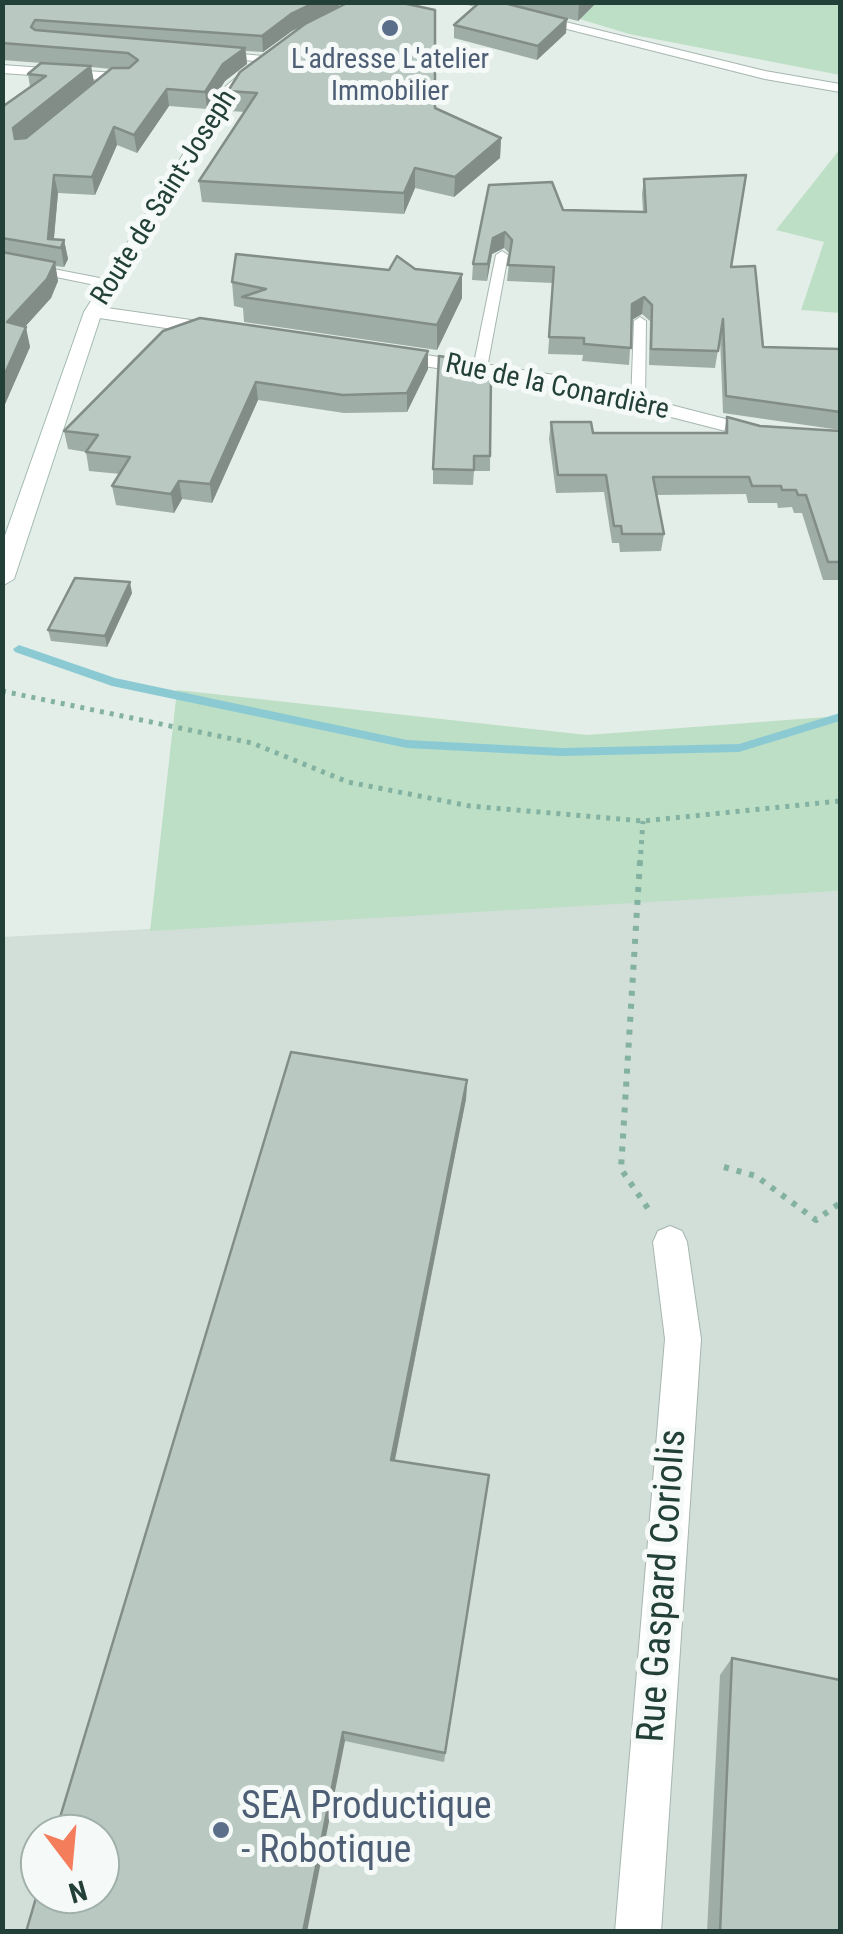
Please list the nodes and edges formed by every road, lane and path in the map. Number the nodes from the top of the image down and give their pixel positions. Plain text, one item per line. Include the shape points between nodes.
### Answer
1 (466, 2) edge
2 (207, 54) edge
3 (269, 55) joint
4 (2, 69) edge
5 (113, 77) junction
6 (130, 78) edge
7 (840, 88) edge
8 (98, 90) edge
9 (502, 255) edge
10 (2, 262) edge
11 (110, 284) junction
12 (94, 312) junction
13 (640, 321) edge
14 (232, 332) edge
15 (365, 352) edge
16 (480, 368) junction
17 (638, 403) junction
18 (840, 438) edge
19 (2, 580) edge
20 (2, 692) edge
21 (840, 801) edge
22 (643, 820) junction
23 (724, 1166) dead end
24 (840, 1202) edge
25 (670, 1242) joint
26 (638, 1932) edge

1 - 7 street
2 - 3 lane
3 - 11 street, Route de Saint-Joseph via 233,86
4 - 5 street
5 - 6 street
5 - 8 lane
9 - 16 lane
10 - 11 lane
11 - 12 street, Route de Saint-Joseph
12 - 14 street
12 - 19 street, Route de Saint-Joseph
13 - 17 lane
15 - 16 street, Rue de la Conardière
16 - 17 street, Rue de la Conardière
17 - 18 street, Rue de la Conardière via 770,437
20 - 22 path via 252,743 366,786 470,806
21 - 22 path
22 - 25 path via 621,1170
23 - 24 path via 756,1176 816,1220
25 - 26 street, Rue Gaspard Coriolis via 684,1339

